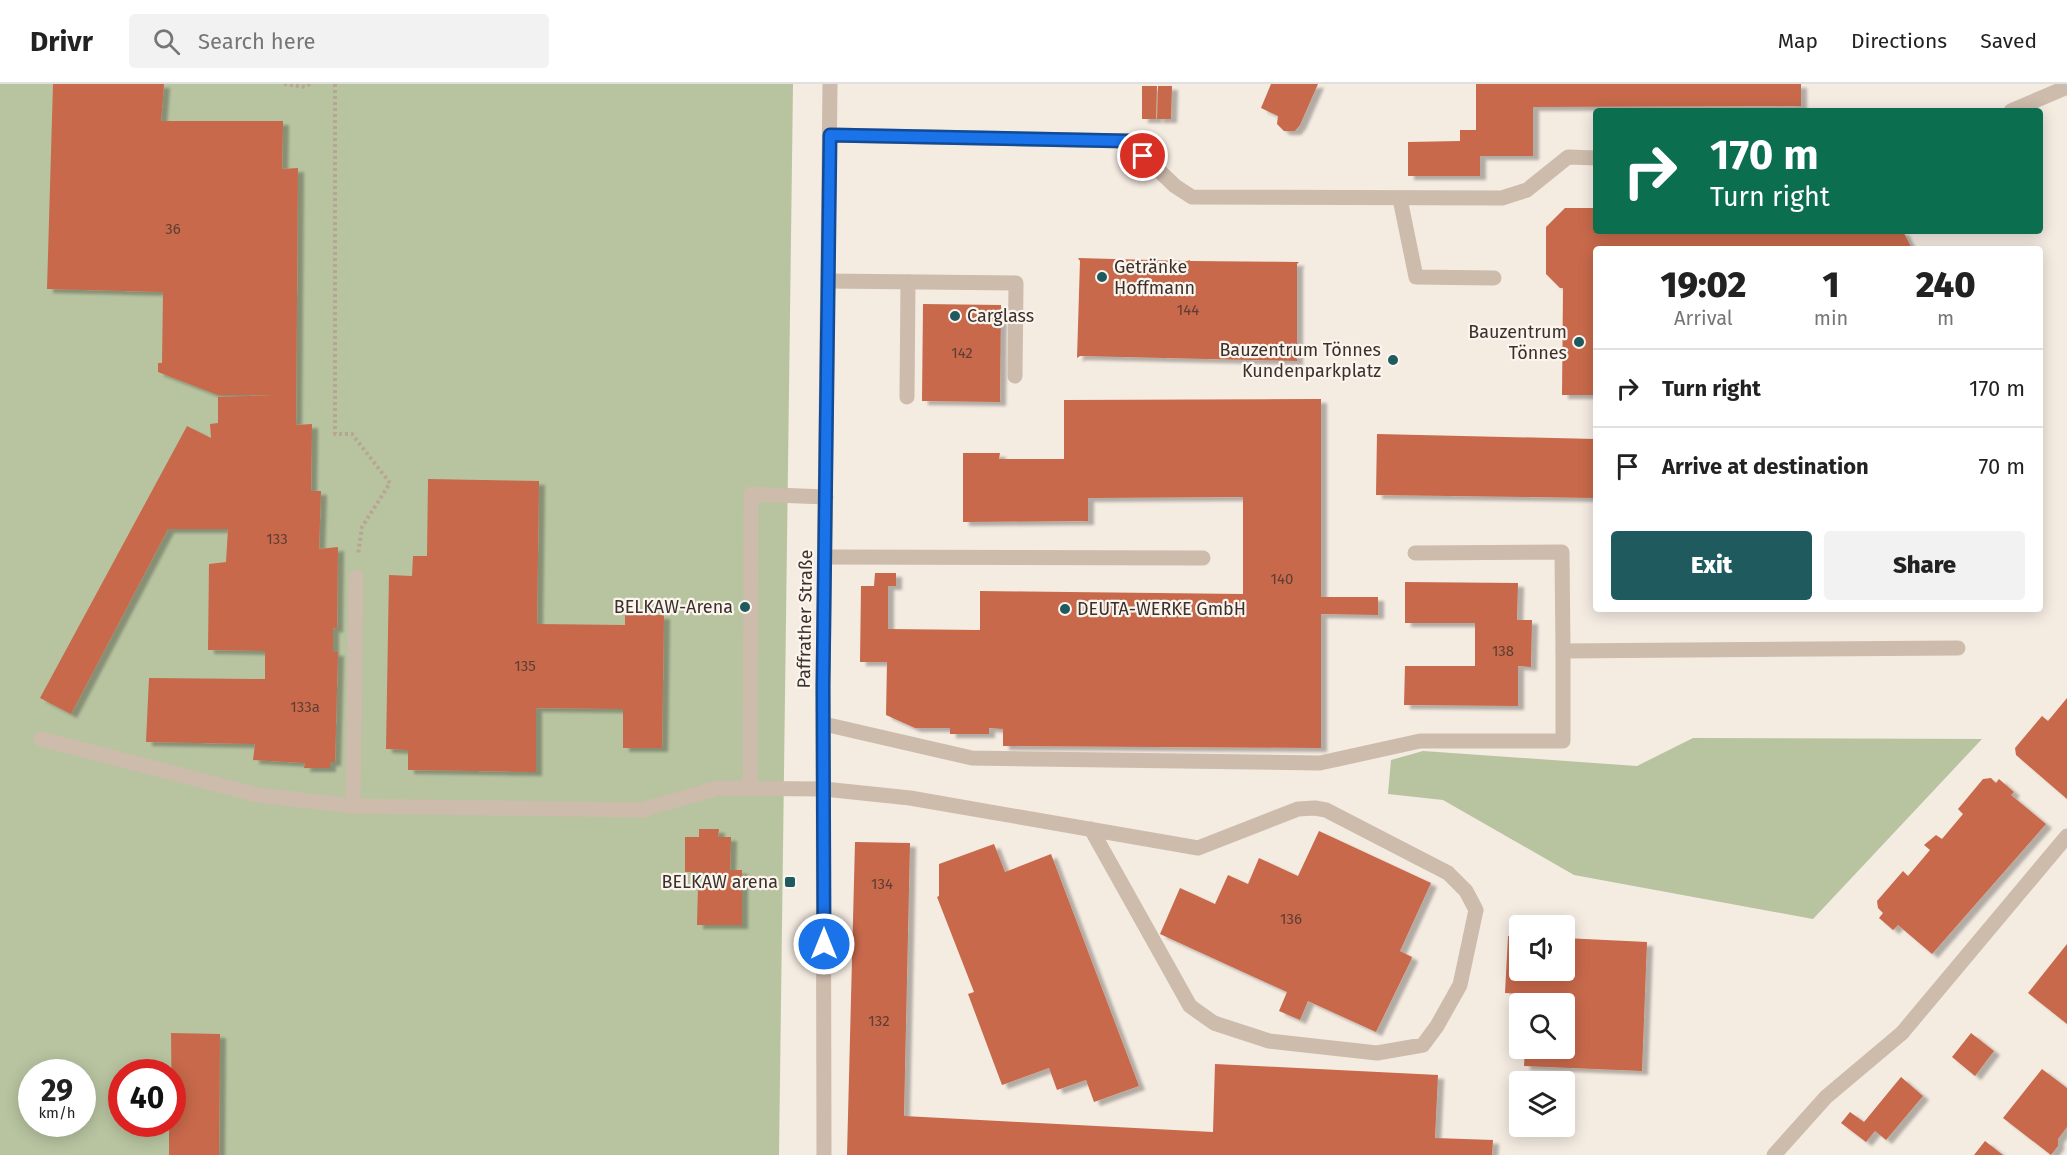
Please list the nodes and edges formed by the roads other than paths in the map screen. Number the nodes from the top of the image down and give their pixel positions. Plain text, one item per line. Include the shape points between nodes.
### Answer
1 (830, 84) edge
2 (2067, 87) edge
3 (2018, 108) edge
4 (830, 135) junction
5 (1593, 158) edge
6 (1400, 199) junction
7 (1494, 278) dead end
8 (828, 281) junction
9 (908, 282) junction
10 (1015, 376) dead end
11 (907, 397) dead end
12 (826, 497) junction
13 (1414, 553) dead end
14 (825, 557) junction
15 (1203, 558) dead end
16 (356, 577) road end
17 (1958, 648) dead end
18 (1563, 651) junction
19 (824, 724) junction
20 (41, 739) dead end
21 (750, 789) junction
22 (824, 789) junction
23 (353, 806) junction
24 (1090, 829) junction
25 (2067, 836) edge
26 (824, 1155) edge
27 (1773, 1155) edge

1 - 4 street, Paffrather Straße
2 - 3 street
4 - 6 street via 1128,141 1175,186 1192,196
4 - 8 street, Paffrather Straße
5 - 6 street via 1568,157 1527,190 1512,196
6 - 7 street via 1416,277
8 - 9 street
8 - 12 street, Paffrather Straße
9 - 10 street via 1016,283
9 - 11 street
12 - 14 street, Paffrather Straße
12 - 21 street via 751,494
13 - 18 street via 1562,552
14 - 15 street
14 - 19 street, Paffrather Straße
16 - 23 street
17 - 18 street
18 - 19 street via 1563,741 1420,741 1320,763 972,758
19 - 22 street, Paffrather Straße
20 - 23 street via 258,795
21 - 22 street
21 - 23 street via 718,788 642,810
22 - 24 street via 910,798
22 - 26 street, Paffrather Straße
24 - 24 street via 1190,1006 1214,1023 1269,1041 1377,1053 1423,1045 1460,985 1476,910 1466,891 1448,873 1326,810 1298,809 1198,848
25 - 27 street via 1902,1033 1826,1097

